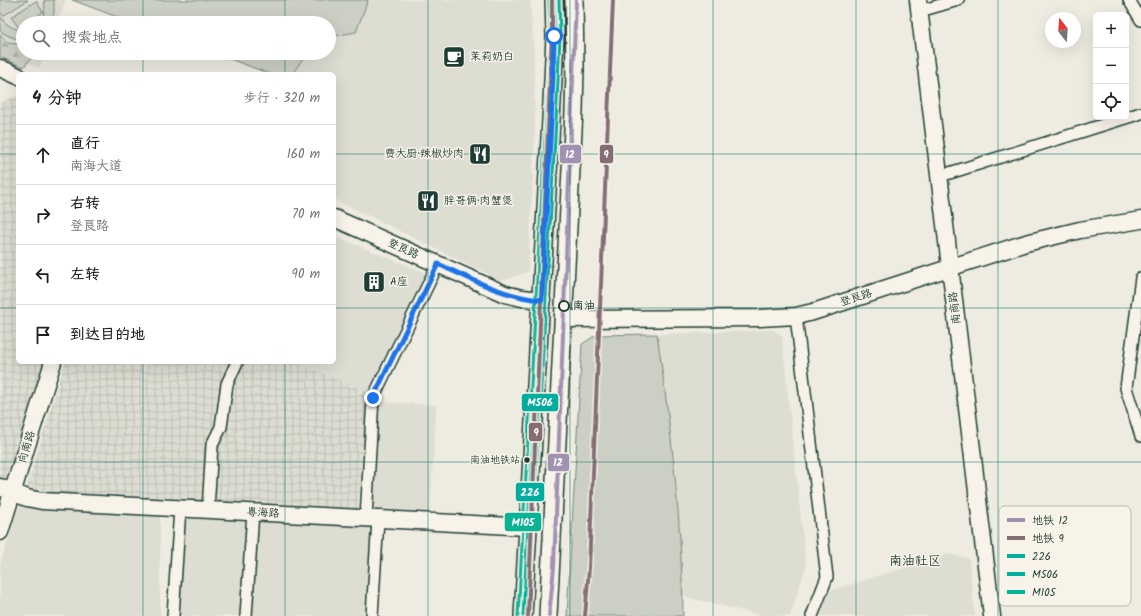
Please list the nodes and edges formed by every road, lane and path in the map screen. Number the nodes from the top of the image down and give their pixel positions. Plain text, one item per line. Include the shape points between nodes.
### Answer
1 (554, 0) edge
2 (574, 0) edge
3 (958, 0) edge
4 (1129, 0) edge
5 (919, 6) edge
6 (1141, 20) edge
7 (0, 68) edge
8 (16, 75) edge
9 (1141, 113) edge
10 (940, 176) junction
11 (336, 219) edge
12 (1141, 220) edge
13 (438, 264) junction
14 (951, 267) junction
15 (1141, 278) edge
16 (542, 300) junction
17 (796, 316) junction
18 (563, 319) junction
19 (52, 364) edge
20 (235, 364) edge
21 (1141, 436) edge
22 (6, 490) edge
23 (180, 508) junction
24 (208, 510) junction
25 (253, 512) junction
26 (372, 519) junction
27 (527, 527) junction
28 (0, 532) edge
29 (173, 616) edge
30 (246, 616) edge
31 (372, 616) edge
32 (523, 616) edge
33 (548, 616) edge
34 (812, 616) edge
35 (992, 616) edge

1 - 16 main road via 554,70
2 - 18 main road via 574,111
3 - 5 street
4 - 6 street
5 - 10 street, 南商路
7 - 8 street
9 - 10 street
10 - 14 street, 南商路
11 - 13 street, 登良路
12 - 14 street, 登良路 via 1080,230 1026,243
13 - 16 street, 登良路 via 505,294
13 - 26 street via 373,398
14 - 17 street, 登良路
14 - 35 street, 南商路
15 - 21 street via 1126,388
16 - 27 main road
17 - 18 street, 登良路
17 - 34 street via 826,577
18 - 33 main road
19 - 22 street, 向南路
20 - 24 street via 227,384 220,427 212,445
22 - 23 street, 粤海路 via 42,501
22 - 28 street, 向南路
23 - 24 street, 粤海路
23 - 29 street
24 - 25 street, 粤海路
25 - 26 street, 粤海路
25 - 30 street
26 - 27 street, 粤海路
26 - 31 street
27 - 32 main road

